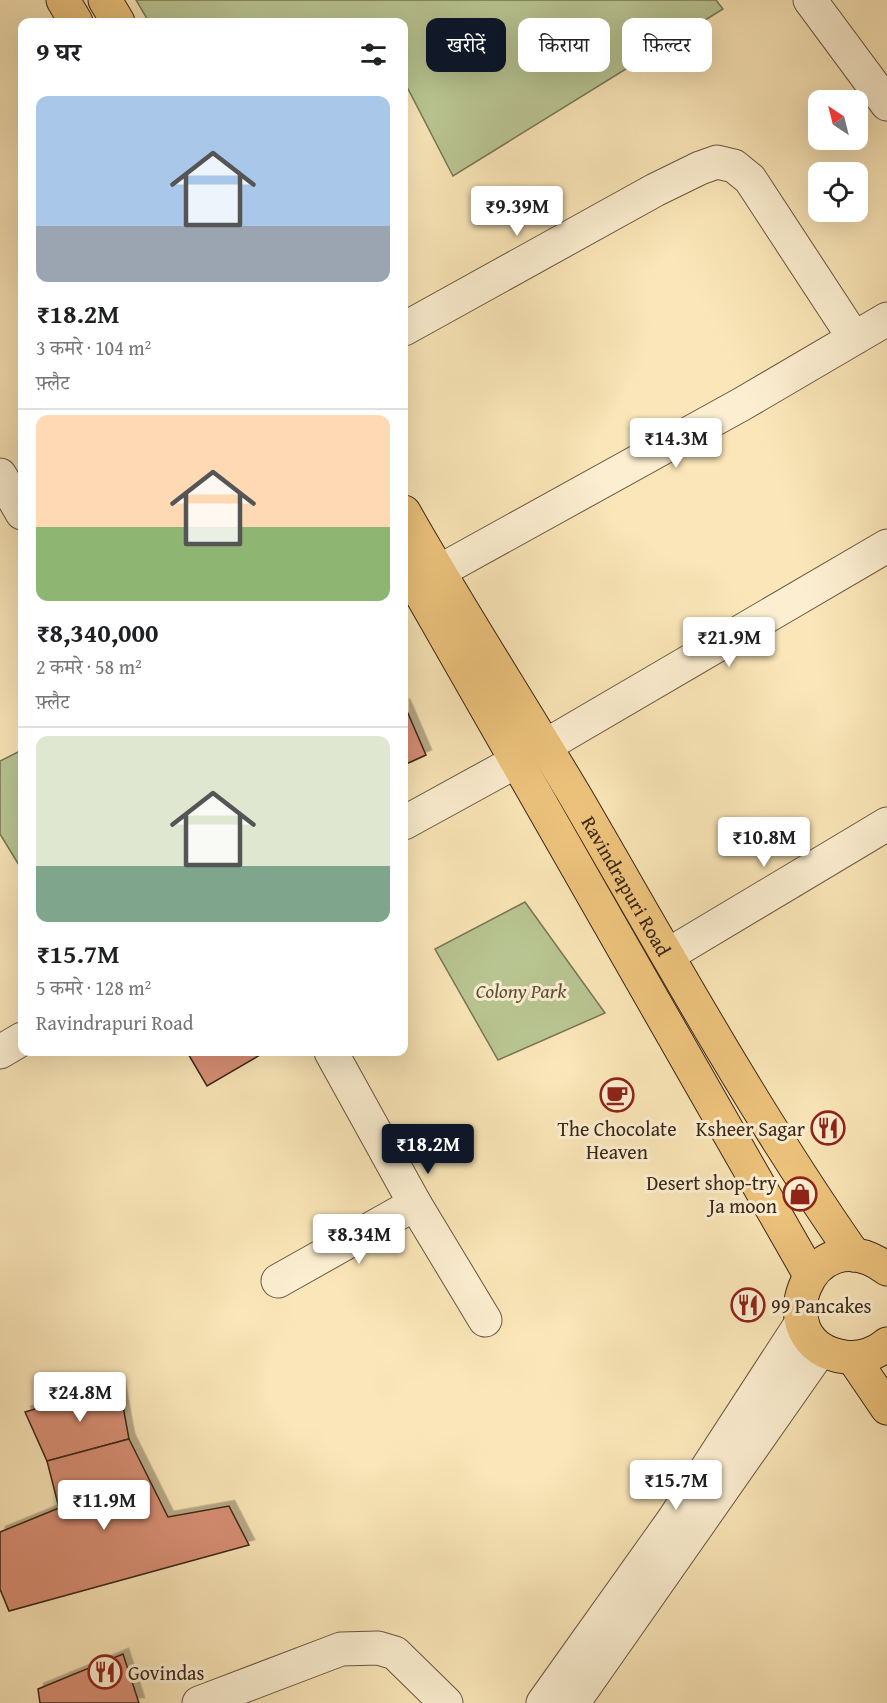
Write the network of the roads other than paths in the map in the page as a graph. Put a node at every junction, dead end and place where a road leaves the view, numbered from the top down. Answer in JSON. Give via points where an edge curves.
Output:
{"nodes":[{"id":1,"x":63,"y":0,"type":"edge"},
{"id":2,"x":105,"y":0,"type":"edge"},
{"id":3,"x":810,"y":0,"type":"edge"},
{"id":4,"x":74,"y":18,"type":"edge"},
{"id":5,"x":116,"y":18,"type":"edge"},
{"id":6,"x":887,"y":105,"type":"edge"},
{"id":7,"x":887,"y":319,"type":"edge"},
{"id":8,"x":408,"y":327,"type":"edge"},
{"id":9,"x":854,"y":338,"type":"junction"},
{"id":10,"x":18,"y":466,"type":"edge"},
{"id":11,"x":0,"y":472,"type":"edge"},
{"id":12,"x":18,"y":506,"type":"edge"},
{"id":13,"x":408,"y":519,"type":"edge"},
{"id":14,"x":887,"y":546,"type":"edge"},
{"id":15,"x":408,"y":571,"type":"edge"},
{"id":16,"x":438,"y":572,"type":"junction"},
{"id":17,"x":545,"y":746,"type":"junction"},
{"id":18,"x":517,"y":760,"type":"junction"},
{"id":19,"x":408,"y":821,"type":"edge"},
{"id":20,"x":887,"y":824,"type":"edge"},
{"id":21,"x":668,"y":956,"type":"junction"},
{"id":22,"x":18,"y":1041,"type":"edge"},
{"id":23,"x":0,"y":1052,"type":"edge"},
{"id":24,"x":333,"y":1056,"type":"edge"},
{"id":25,"x":415,"y":1204,"type":"junction"},
{"id":26,"x":854,"y":1255,"type":"junction"},
{"id":27,"x":887,"y":1268,"type":"edge"},
{"id":28,"x":810,"y":1275,"type":"junction"},
{"id":29,"x":278,"y":1281,"type":"dead end"},
{"id":30,"x":485,"y":1320,"type":"dead end"},
{"id":31,"x":802,"y":1322,"type":"junction"},
{"id":32,"x":887,"y":1344,"type":"edge"},
{"id":33,"x":821,"y":1349,"type":"junction"},
{"id":34,"x":853,"y":1358,"type":"junction"},
{"id":35,"x":887,"y":1408,"type":"edge"},
{"id":36,"x":199,"y":1703,"type":"edge"},
{"id":37,"x":446,"y":1703,"type":"edge"},
{"id":38,"x":543,"y":1703,"type":"edge"},
{"id":39,"x":573,"y":1703,"type":"edge"}],
"edges":[{"from":1,"to":4,"type":"main road"},
{"from":2,"to":5,"type":"main road"},
{"from":3,"to":6,"type":"street"},
{"from":7,"to":9,"type":"street"},
{"from":8,"to":9,"type":"street","via":[[655,190],[717,162],[734,166],[750,179]]},
{"from":9,"to":16,"type":"street"},
{"from":10,"to":11,"type":"street"},
{"from":11,"to":12,"type":"street"},
{"from":13,"to":16,"type":"main road","name":"Ravindrapuri Road"},
{"from":14,"to":17,"type":"street"},
{"from":15,"to":18,"type":"main road","name":"Ravindrapuri Road"},
{"from":16,"to":17,"type":"main road","name":"Ravindrapuri Road"},
{"from":17,"to":21,"type":"main road","name":"Ravindrapuri Road"},
{"from":18,"to":19,"type":"street"},
{"from":18,"to":28,"type":"main road","name":"Ravindrapuri Road"},
{"from":20,"to":21,"type":"street"},
{"from":21,"to":26,"type":"main road","name":"Ravindrapuri Road","via":[[806,1185]]},
{"from":22,"to":23,"type":"street"},
{"from":24,"to":25,"type":"street"},
{"from":25,"to":29,"type":"street"},
{"from":25,"to":30,"type":"street"},
{"from":26,"to":27,"type":"main road","via":[[871,1258]]},
{"from":26,"to":28,"type":"main road","via":[[838,1256]]},
{"from":28,"to":31,"type":"main road","via":[[799,1306]]},
{"from":31,"to":33,"type":"main road"},
{"from":31,"to":38,"type":"street","via":[[674,1519]]},
{"from":32,"to":34,"type":"main road","via":[[870,1355]]},
{"from":33,"to":34,"type":"main road"},
{"from":33,"to":39,"type":"street"},
{"from":34,"to":35,"type":"main road"},
{"from":36,"to":37,"type":"street","via":[[341,1649],[361,1648],[395,1653]]}]}
